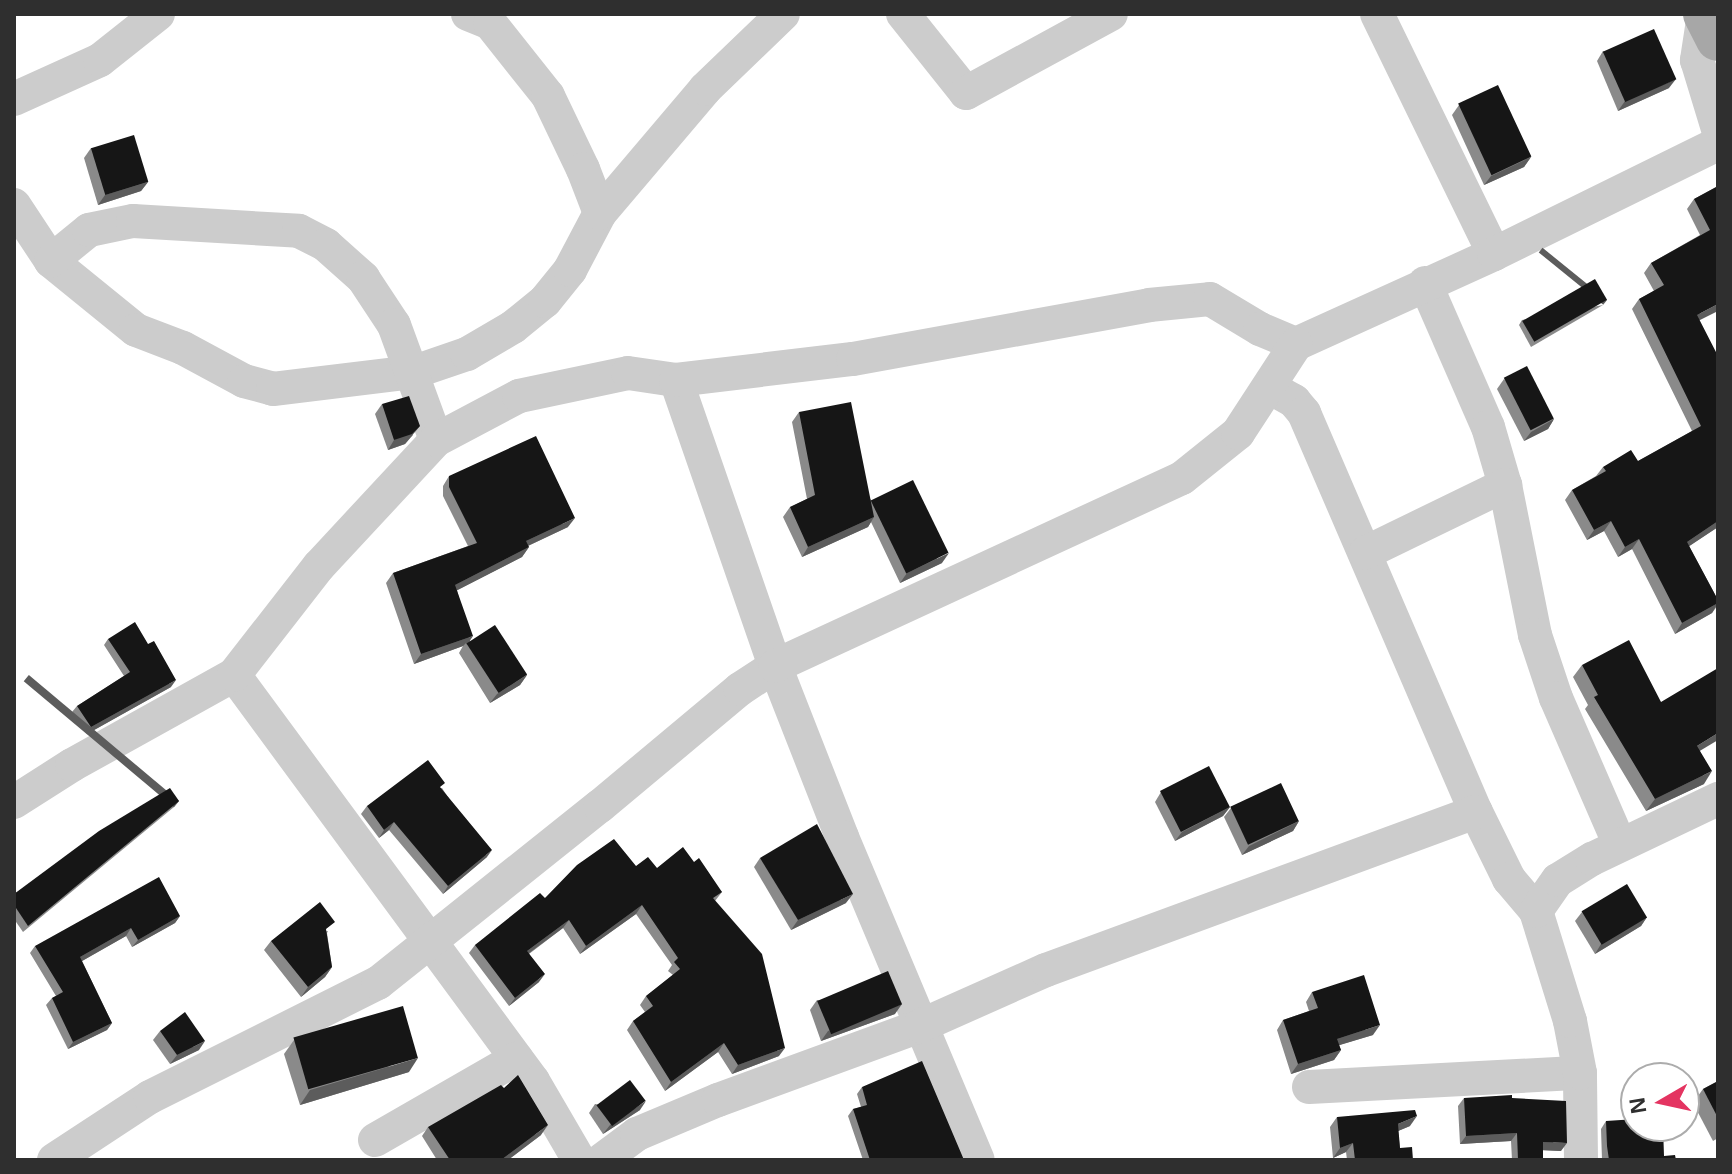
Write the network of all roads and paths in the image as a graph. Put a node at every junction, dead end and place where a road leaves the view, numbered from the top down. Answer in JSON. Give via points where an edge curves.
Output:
{"nodes":[{"id":1,"x":158,"y":14,"type":"edge"},
{"id":2,"x":468,"y":14,"type":"edge"},
{"id":3,"x":783,"y":14,"type":"edge"},
{"id":4,"x":903,"y":14,"type":"edge"},
{"id":5,"x":1111,"y":14,"type":"edge"},
{"id":6,"x":1377,"y":14,"type":"edge"},
{"id":7,"x":1704,"y":14,"type":"edge"},
{"id":8,"x":1718,"y":39,"type":"edge"},
{"id":9,"x":15,"y":96,"type":"edge"},
{"id":10,"x":1718,"y":129,"type":"edge"},
{"id":11,"x":1718,"y":144,"type":"edge"},
{"id":12,"x":14,"y":205,"type":"edge"},
{"id":13,"x":600,"y":213,"type":"junction"},
{"id":14,"x":1494,"y":254,"type":"junction"},
{"id":15,"x":51,"y":261,"type":"junction"},
{"id":16,"x":1425,"y":283,"type":"junction"},
{"id":17,"x":1296,"y":344,"type":"junction"},
{"id":18,"x":414,"y":372,"type":"junction"},
{"id":19,"x":676,"y":380,"type":"junction"},
{"id":20,"x":1269,"y":387,"type":"junction"},
{"id":21,"x":436,"y":440,"type":"junction"},
{"id":22,"x":1505,"y":485,"type":"junction"},
{"id":23,"x":1365,"y":553,"type":"junction"},
{"id":24,"x":775,"y":666,"type":"junction"},
{"id":25,"x":234,"y":675,"type":"junction"},
{"id":26,"x":16,"y":795,"type":"edge"},
{"id":27,"x":1718,"y":799,"type":"edge"},
{"id":28,"x":1476,"y":812,"type":"junction"},
{"id":29,"x":1620,"y":845,"type":"junction"},
{"id":30,"x":1536,"y":911,"type":"junction"},
{"id":31,"x":428,"y":940,"type":"junction"},
{"id":32,"x":920,"y":1026,"type":"junction"},
{"id":33,"x":516,"y":1059,"type":"junction"},
{"id":34,"x":1580,"y":1073,"type":"junction"},
{"id":35,"x":1309,"y":1087,"type":"dead end"},
{"id":36,"x":375,"y":1140,"type":"dead end"},
{"id":37,"x":54,"y":1160,"type":"edge"},
{"id":38,"x":579,"y":1160,"type":"edge"},
{"id":39,"x":602,"y":1160,"type":"edge"},
{"id":40,"x":978,"y":1160,"type":"edge"},
{"id":41,"x":1581,"y":1160,"type":"edge"}],
"edges":[{"from":1,"to":9,"type":"street","via":[[100,60]]},
{"from":2,"to":13,"type":"street","via":[[490,23],[548,96]]},
{"from":3,"to":13,"type":"street","via":[[705,89]]},
{"from":4,"to":5,"type":"street","via":[[966,93]]},
{"from":6,"to":14,"type":"street"},
{"from":7,"to":8,"type":"main road"},
{"from":7,"to":10,"type":"street","via":[[1697,60]]},
{"from":11,"to":14,"type":"street"},
{"from":12,"to":15,"type":"street"},
{"from":13,"to":18,"type":"street","via":[[570,270],[545,301],[467,354]]},
{"from":14,"to":16,"type":"street"},
{"from":15,"to":18,"type":"street","via":[[136,330],[244,381],[273,389]]},
{"from":15,"to":18,"type":"street","via":[[89,230],[133,221],[299,231],[326,245],[363,278],[394,325]]},
{"from":16,"to":17,"type":"street"},
{"from":16,"to":22,"type":"street","via":[[1468,375]]},
{"from":17,"to":19,"type":"street","via":[[1210,299],[1149,305],[853,359]]},
{"from":17,"to":20,"type":"street"},
{"from":18,"to":21,"type":"street"},
{"from":19,"to":21,"type":"street","via":[[628,373],[519,396]]},
{"from":19,"to":24,"type":"street"},
{"from":20,"to":23,"type":"street","via":[[1304,413]]},
{"from":20,"to":24,"type":"street","via":[[1238,433],[1182,478]]},
{"from":21,"to":25,"type":"street","via":[[319,566]]},
{"from":22,"to":23,"type":"street"},
{"from":22,"to":29,"type":"street","via":[[1535,635],[1556,698]]},
{"from":23,"to":28,"type":"street"},
{"from":24,"to":31,"type":"street"},
{"from":24,"to":32,"type":"street"},
{"from":25,"to":26,"type":"street"},
{"from":25,"to":31,"type":"street"},
{"from":27,"to":29,"type":"street"},
{"from":28,"to":30,"type":"street","via":[[1509,879]]},
{"from":28,"to":32,"type":"street","via":[[1046,970]]},
{"from":29,"to":30,"type":"street","via":[[1558,880]]},
{"from":30,"to":34,"type":"street"},
{"from":31,"to":33,"type":"street"},
{"from":31,"to":37,"type":"street","via":[[378,983],[150,1097]]},
{"from":32,"to":39,"type":"street","via":[[637,1134]]},
{"from":32,"to":40,"type":"street"},
{"from":33,"to":36,"type":"street"},
{"from":33,"to":38,"type":"street"},
{"from":34,"to":35,"type":"street"},
{"from":34,"to":41,"type":"street"}]}
